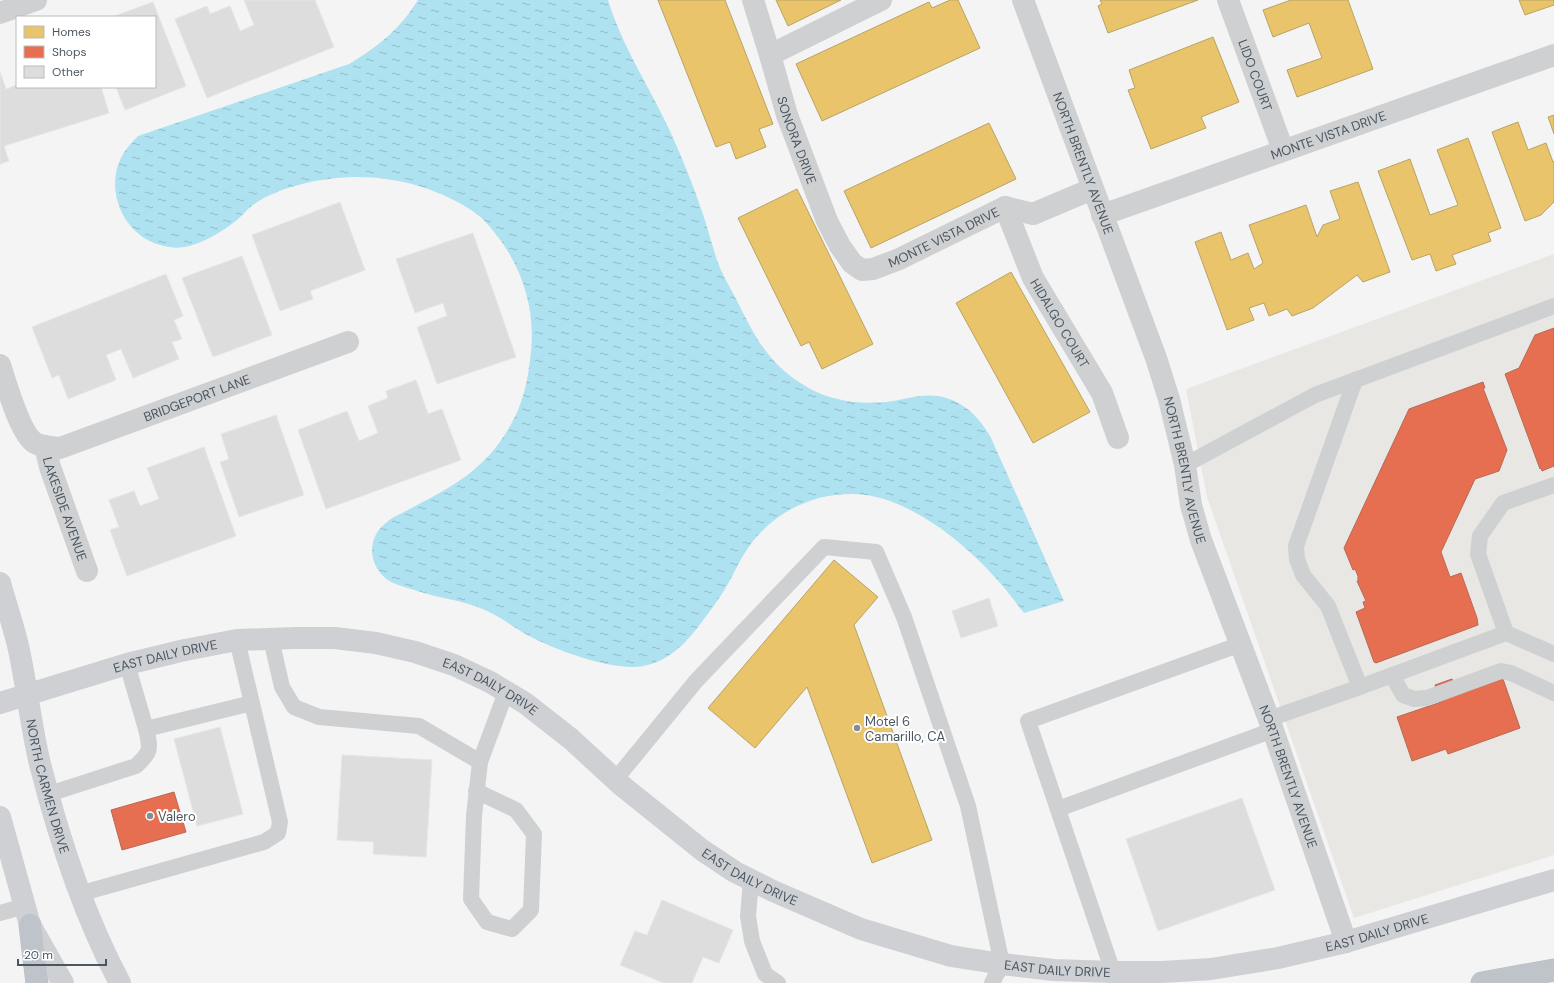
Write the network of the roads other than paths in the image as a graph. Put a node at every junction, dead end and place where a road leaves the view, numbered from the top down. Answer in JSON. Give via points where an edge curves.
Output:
{"nodes":[{"id":1,"x":36,"y":0,"type":"edge"},
{"id":2,"x":753,"y":0,"type":"edge"},
{"id":3,"x":881,"y":0,"type":"edge"},
{"id":4,"x":1023,"y":0,"type":"edge"},
{"id":5,"x":1228,"y":0,"type":"edge"},
{"id":6,"x":0,"y":13,"type":"edge"},
{"id":7,"x":770,"y":55,"type":"junction"},
{"id":8,"x":1554,"y":55,"type":"edge"},
{"id":9,"x":1283,"y":150,"type":"junction"},
{"id":10,"x":1092,"y":189,"type":"junction"},
{"id":11,"x":1005,"y":207,"type":"junction"},
{"id":12,"x":1102,"y":215,"type":"junction"},
{"id":13,"x":862,"y":270,"type":"joint"},
{"id":14,"x":1554,"y":306,"type":"edge"},
{"id":15,"x":348,"y":342,"type":"dead end"},
{"id":16,"x":0,"y":365,"type":"edge"},
{"id":17,"x":1355,"y":380,"type":"junction"},
{"id":18,"x":1118,"y":438,"type":"dead end"},
{"id":19,"x":45,"y":446,"type":"junction"},
{"id":20,"x":1185,"y":465,"type":"junction"},
{"id":21,"x":1554,"y":484,"type":"edge"},
{"id":22,"x":87,"y":571,"type":"dead end"},
{"id":23,"x":0,"y":583,"type":"edge"},
{"id":24,"x":1506,"y":633,"type":"junction"},
{"id":25,"x":271,"y":639,"type":"junction"},
{"id":26,"x":237,"y":640,"type":"junction"},
{"id":27,"x":1241,"y":644,"type":"junction"},
{"id":28,"x":1554,"y":654,"type":"edge"},
{"id":29,"x":127,"y":664,"type":"junction"},
{"id":30,"x":1392,"y":675,"type":"junction"},
{"id":31,"x":1360,"y":687,"type":"junction"},
{"id":32,"x":506,"y":692,"type":"junction"},
{"id":33,"x":1554,"y":693,"type":"edge"},
{"id":34,"x":27,"y":694,"type":"junction"},
{"id":35,"x":0,"y":703,"type":"edge"},
{"id":36,"x":252,"y":703,"type":"junction"},
{"id":37,"x":1271,"y":724,"type":"junction"},
{"id":38,"x":146,"y":729,"type":"junction"},
{"id":39,"x":480,"y":762,"type":"junction"},
{"id":40,"x":615,"y":780,"type":"junction"},
{"id":41,"x":476,"y":792,"type":"junction"},
{"id":42,"x":49,"y":794,"type":"junction"},
{"id":43,"x":1058,"y":809,"type":"junction"},
{"id":44,"x":0,"y":817,"type":"edge"},
{"id":45,"x":751,"y":880,"type":"junction"},
{"id":46,"x":1554,"y":880,"type":"edge"},
{"id":47,"x":79,"y":894,"type":"junction"},
{"id":48,"x":0,"y":913,"type":"edge"},
{"id":49,"x":27,"y":916,"type":"junction"},
{"id":50,"x":1346,"y":942,"type":"junction"},
{"id":51,"x":1002,"y":964,"type":"junction"},
{"id":52,"x":1554,"y":970,"type":"edge"},
{"id":53,"x":1112,"y":972,"type":"junction"},
{"id":54,"x":37,"y":983,"type":"edge"},
{"id":55,"x":63,"y":983,"type":"edge"},
{"id":56,"x":120,"y":983,"type":"edge"},
{"id":57,"x":778,"y":983,"type":"edge"},
{"id":58,"x":992,"y":983,"type":"edge"},
{"id":59,"x":1482,"y":983,"type":"edge"}],
"edges":[{"from":1,"to":6,"type":"street"},
{"from":2,"to":7,"type":"street","name":"SONORA DRIVE"},
{"from":3,"to":7,"type":"street"},
{"from":4,"to":10,"type":"street","name":"NORTH BRENTLY AVENUE"},
{"from":5,"to":9,"type":"street","name":"LIDO COURT"},
{"from":7,"to":13,"type":"street","name":"SONORA DRIVE","via":[[786,115],[827,221],[852,263]]},
{"from":8,"to":9,"type":"street","name":"MONTE VISTA DRIVE"},
{"from":9,"to":12,"type":"street","name":"MONTE VISTA DRIVE"},
{"from":10,"to":11,"type":"street","name":"MONTE VISTA DRIVE","via":[[1033,214]]},
{"from":10,"to":12,"type":"street","name":"NORTH BRENTLY AVENUE"},
{"from":11,"to":13,"type":"street","name":"MONTE VISTA DRIVE","via":[[897,260],[873,270]]},
{"from":11,"to":18,"type":"street","name":"HIDALGO COURT","via":[[1033,278],[1102,393]]},
{"from":12,"to":20,"type":"street","name":"NORTH BRENTLY AVENUE","via":[[1156,358]]},
{"from":14,"to":17,"type":"lane"},
{"from":15,"to":19,"type":"street","name":"BRIDGEPORT LANE","via":[[80,442],[60,448]]},
{"from":16,"to":19,"type":"street","via":[[26,434],[35,443]]},
{"from":17,"to":20,"type":"lane","via":[[1315,395]]},
{"from":17,"to":31,"type":"lane","via":[[1296,546],[1297,559],[1303,575],[1328,606]]},
{"from":19,"to":22,"type":"street","name":"LAKESIDE AVENUE"},
{"from":20,"to":27,"type":"street","name":"NORTH BRENTLY AVENUE","via":[[1201,540]]},
{"from":21,"to":24,"type":"lane","via":[[1502,503],[1480,536],[1478,554]]},
{"from":23,"to":34,"type":"main road","name":"NORTH CARMEN DRIVE","via":[[19,649]]},
{"from":24,"to":28,"type":"lane"},
{"from":24,"to":30,"type":"lane"},
{"from":25,"to":26,"type":"main road","name":"EAST DAILY DRIVE"},
{"from":25,"to":32,"type":"main road","name":"EAST DAILY DRIVE","via":[[336,638],[376,643],[454,665]]},
{"from":25,"to":39,"type":"lane","via":[[282,687],[294,707],[319,717],[419,726]]},
{"from":26,"to":29,"type":"main road","name":"EAST DAILY DRIVE"},
{"from":26,"to":36,"type":"lane"},
{"from":27,"to":37,"type":"street","name":"NORTH BRENTLY AVENUE"},
{"from":27,"to":43,"type":"lane","via":[[1028,721]]},
{"from":29,"to":34,"type":"main road","name":"EAST DAILY DRIVE"},
{"from":29,"to":38,"type":"lane"},
{"from":30,"to":31,"type":"lane"},
{"from":30,"to":33,"type":"lane","via":[[1403,695],[1414,699],[1427,698],[1501,671]]},
{"from":31,"to":37,"type":"lane"},
{"from":32,"to":39,"type":"lane"},
{"from":32,"to":40,"type":"main road","name":"EAST DAILY DRIVE","via":[[525,703],[571,739]]},
{"from":34,"to":35,"type":"main road","name":"EAST DAILY DRIVE"},
{"from":34,"to":42,"type":"main road","name":"NORTH CARMEN DRIVE"},
{"from":36,"to":38,"type":"lane"},
{"from":36,"to":47,"type":"lane","via":[[280,822],[278,833],[264,842]]},
{"from":37,"to":43,"type":"lane"},
{"from":37,"to":50,"type":"street","name":"NORTH BRENTLY AVENUE"},
{"from":38,"to":42,"type":"lane","via":[[150,743],[147,756],[136,766]]},
{"from":39,"to":41,"type":"lane"},
{"from":40,"to":45,"type":"main road","name":"EAST DAILY DRIVE","via":[[702,850]]},
{"from":40,"to":51,"type":"lane","via":[[696,681],[824,547],[876,552],[904,617],[968,806]]},
{"from":41,"to":41,"type":"lane","via":[[471,899],[487,922],[512,929],[531,910],[534,834],[516,810]]},
{"from":42,"to":47,"type":"main road","name":"NORTH CARMEN DRIVE"},
{"from":43,"to":53,"type":"lane"},
{"from":44,"to":49,"type":"main road"},
{"from":45,"to":51,"type":"main road","name":"EAST DAILY DRIVE","via":[[861,929],[951,956]]},
{"from":45,"to":57,"type":"lane","via":[[748,916],[752,941],[765,974]]},
{"from":46,"to":50,"type":"main road","name":"EAST DAILY DRIVE"},
{"from":47,"to":56,"type":"main road","name":"NORTH CARMEN DRIVE","via":[[103,952]]},
{"from":48,"to":49,"type":"lane"},
{"from":49,"to":54,"type":"highway"},
{"from":49,"to":55,"type":"main road"},
{"from":50,"to":53,"type":"main road","name":"EAST DAILY DRIVE","via":[[1278,958],[1211,969]]},
{"from":51,"to":53,"type":"main road","name":"EAST DAILY DRIVE","via":[[1054,970]]},
{"from":51,"to":58,"type":"lane"},
{"from":52,"to":59,"type":"highway"}]}
